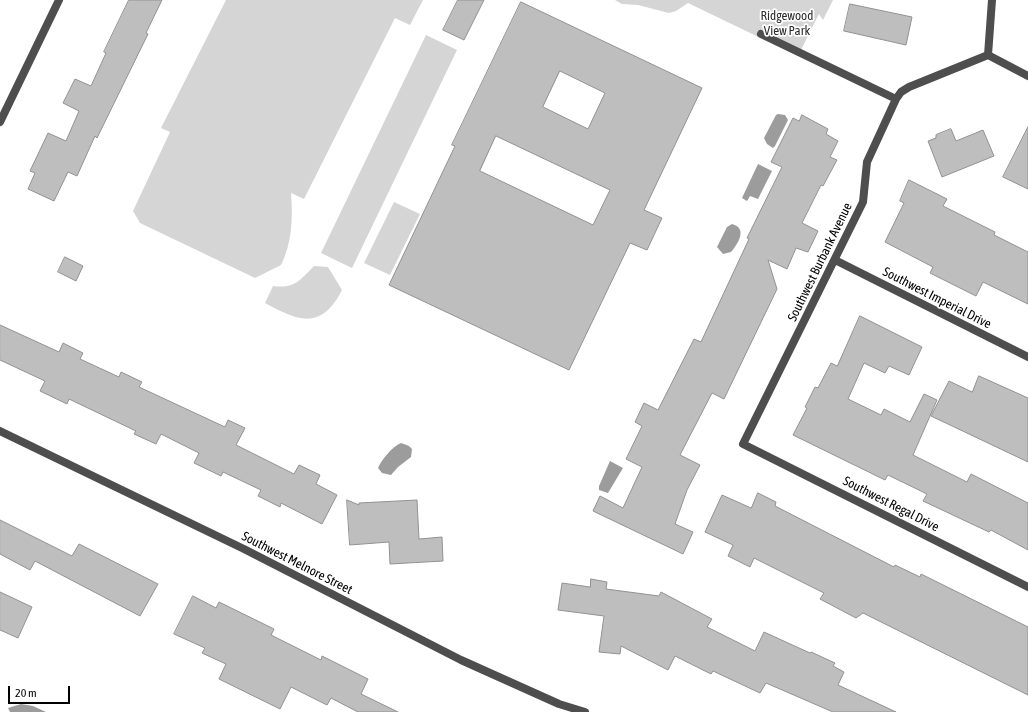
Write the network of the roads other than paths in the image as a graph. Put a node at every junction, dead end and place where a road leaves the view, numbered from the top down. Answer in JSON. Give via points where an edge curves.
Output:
{"nodes":[{"id":1,"x":59,"y":0,"type":"edge"},
{"id":2,"x":992,"y":0,"type":"edge"},
{"id":3,"x":761,"y":34,"type":"dead end"},
{"id":4,"x":988,"y":55,"type":"junction"},
{"id":5,"x":1028,"y":76,"type":"edge"},
{"id":6,"x":896,"y":98,"type":"junction"},
{"id":7,"x":0,"y":122,"type":"edge"},
{"id":8,"x":835,"y":260,"type":"junction"},
{"id":9,"x":1028,"y":357,"type":"edge"},
{"id":10,"x":0,"y":431,"type":"edge"},
{"id":11,"x":743,"y":444,"type":"joint"},
{"id":12,"x":1028,"y":587,"type":"edge"},
{"id":13,"x":585,"y":712,"type":"edge"}],
"edges":[{"from":1,"to":7,"type":"street"},
{"from":2,"to":4,"type":"street"},
{"from":3,"to":6,"type":"street"},
{"from":4,"to":5,"type":"street"},
{"from":4,"to":6,"type":"street","name":"Southwest Burbank Avenue","via":[[909,87]]},
{"from":6,"to":8,"type":"street","name":"Southwest Burbank Avenue","via":[[867,162],[863,202]]},
{"from":8,"to":9,"type":"street","name":"Southwest Imperial Drive"},
{"from":8,"to":11,"type":"street","name":"Southwest Burbank Avenue"},
{"from":10,"to":13,"type":"street","name":"Southwest Melnore Street","via":[[244,549],[461,660],[559,704]]},
{"from":11,"to":12,"type":"street","name":"Southwest Regal Drive"}]}
